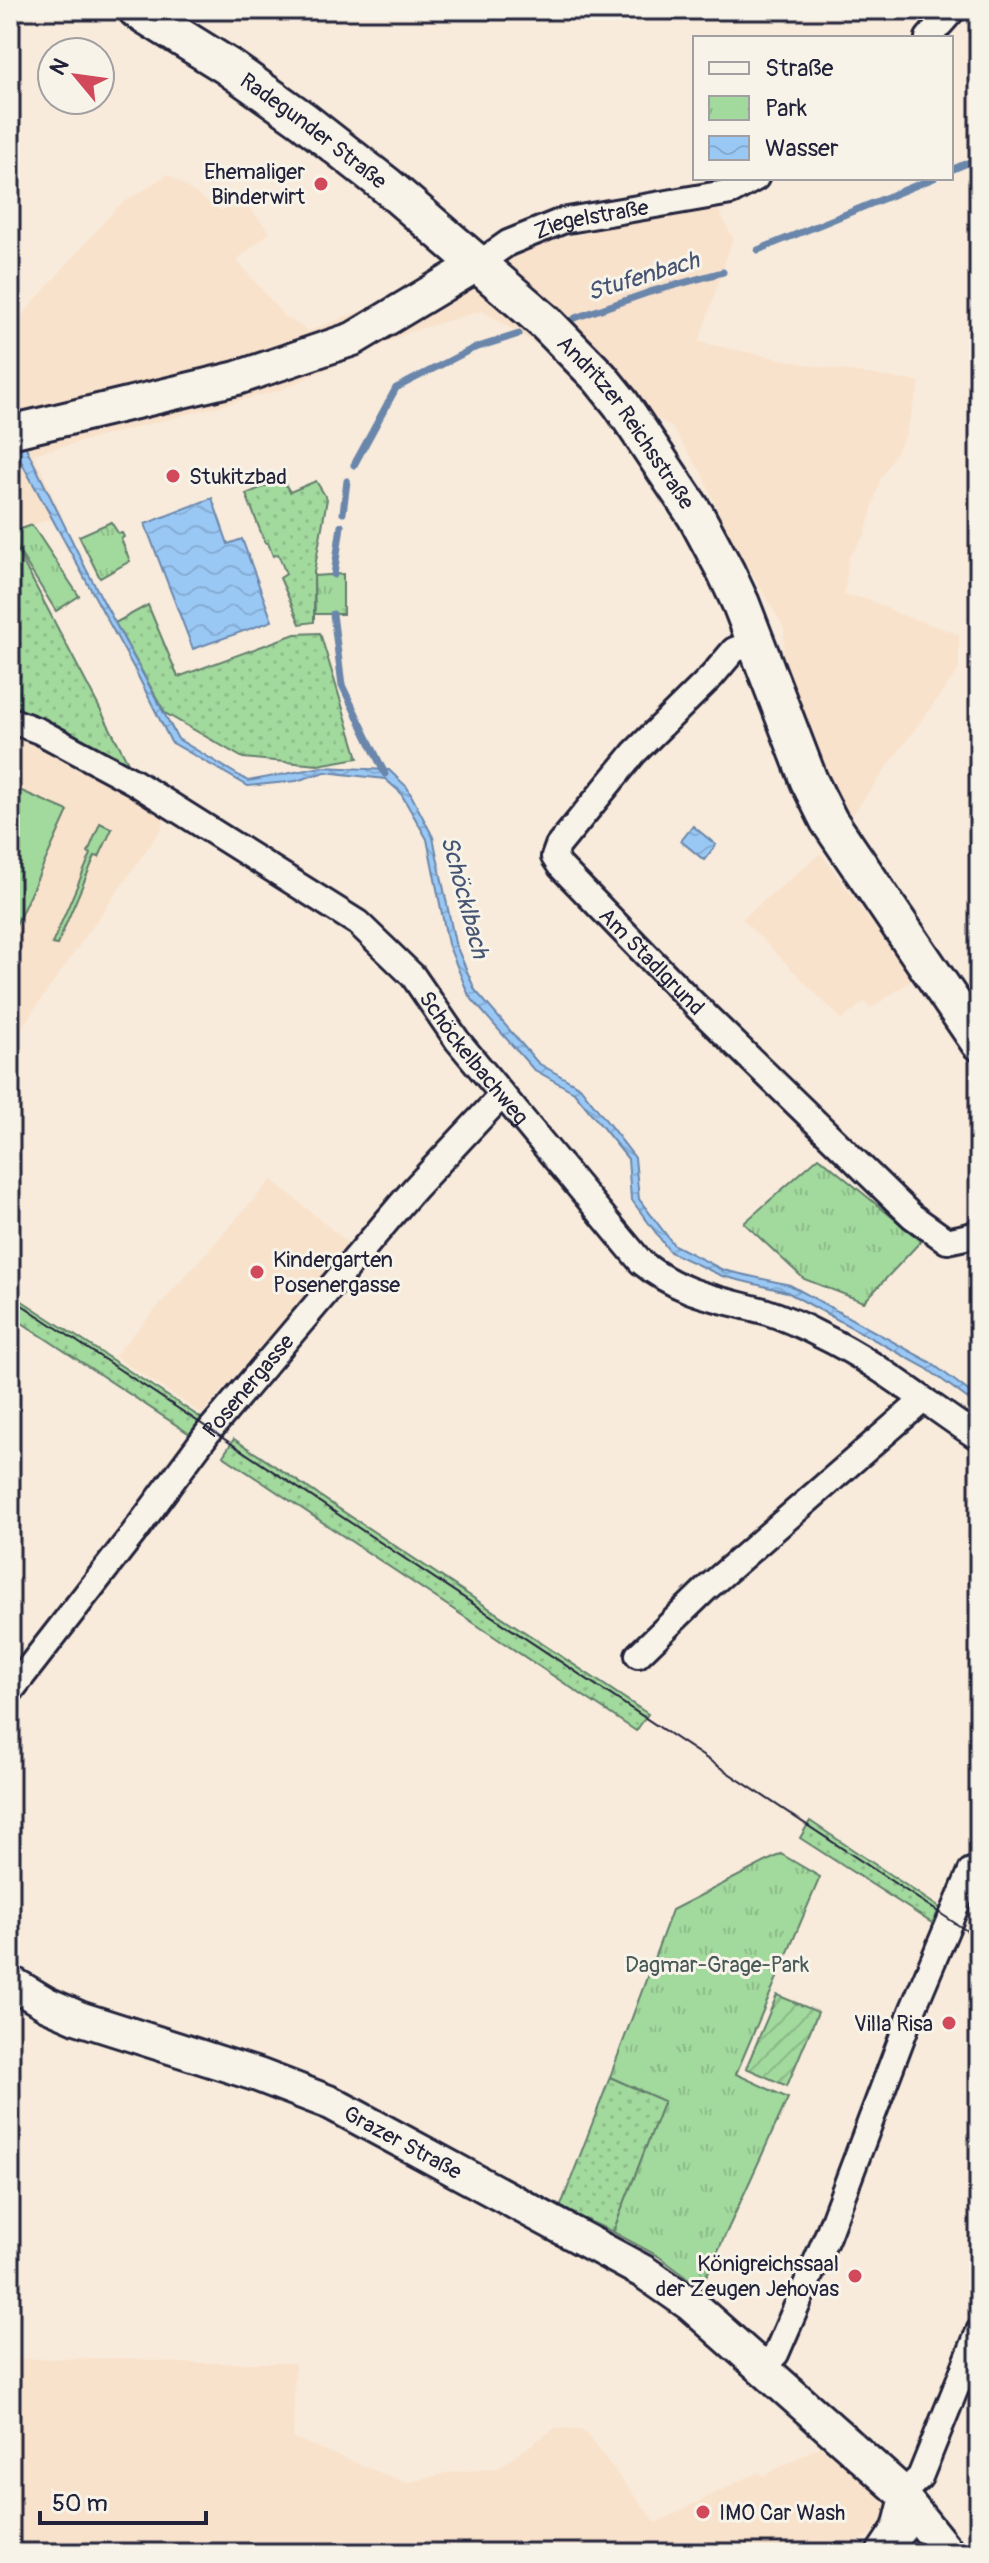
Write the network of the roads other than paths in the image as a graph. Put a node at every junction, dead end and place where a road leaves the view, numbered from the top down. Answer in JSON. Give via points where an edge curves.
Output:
{"nodes":[{"id":1,"x":137,"y":10,"type":"edge"},
{"id":2,"x":953,"y":10,"type":"edge"},
{"id":3,"x":930,"y":36,"type":"edge"},
{"id":4,"x":752,"y":180,"type":"edge"},
{"id":5,"x":478,"y":264,"type":"junction"},
{"id":6,"x":20,"y":429,"type":"edge"},
{"id":7,"x":756,"y":642,"type":"junction"},
{"id":8,"x":10,"y":720,"type":"edge"},
{"id":9,"x":979,"y":1042,"type":"edge"},
{"id":10,"x":502,"y":1095,"type":"junction"},
{"id":11,"x":979,"y":1230,"type":"edge"},
{"id":12,"x":922,"y":1401,"type":"junction"},
{"id":13,"x":979,"y":1438,"type":"edge"},
{"id":14,"x":638,"y":1655,"type":"dead end"},
{"id":15,"x":10,"y":1692,"type":"edge"},
{"id":16,"x":971,"y":1871,"type":"dead end"},
{"id":17,"x":10,"y":1982,"type":"edge"},
{"id":18,"x":979,"y":2331,"type":"edge"},
{"id":19,"x":761,"y":2367,"type":"junction"},
{"id":20,"x":905,"y":2497,"type":"junction"},
{"id":21,"x":883,"y":2553,"type":"edge"},
{"id":22,"x":948,"y":2553,"type":"edge"}],
"edges":[{"from":1,"to":5,"type":"main road","name":"Radegunder Straße","via":[[303,120]]},
{"from":2,"to":3,"type":"street"},
{"from":4,"to":5,"type":"street","name":"Ziegelstraße","via":[[731,192],[562,221],[508,243]]},
{"from":5,"to":6,"type":"street","via":[[353,339],[237,378]]},
{"from":5,"to":7,"type":"main road","name":"Andritzer Reichsstraße","via":[[545,322],[621,404],[696,516]]},
{"from":7,"to":9,"type":"main road","name":"Andritzer Reichsstraße","via":[[829,821]]},
{"from":7,"to":11,"type":"street","name":"Am Stadlgrund","via":[[734,650],[634,753],[554,857],[623,933],[912,1216],[947,1241]]},
{"from":8,"to":10,"type":"street","name":"Schöckelbachweg","via":[[134,782],[358,923],[413,976]]},
{"from":10,"to":12,"type":"street","name":"Schöckelbachweg","via":[[641,1262],[662,1279],[822,1335]]},
{"from":10,"to":15,"type":"street","name":"Posenergasse","via":[[451,1146],[210,1430]]},
{"from":12,"to":13,"type":"street","name":"Schöckelbachweg"},
{"from":12,"to":14,"type":"street"},
{"from":16,"to":19,"type":"street","via":[[828,2234],[776,2354]]},
{"from":17,"to":19,"type":"street","name":"Grazer Straße","via":[[79,2018],[298,2089],[412,2145],[644,2272],[690,2304]]},
{"from":18,"to":20,"type":"street","via":[[920,2477]]},
{"from":19,"to":20,"type":"street","name":"Grazer Straße"},
{"from":20,"to":21,"type":"street","via":[[898,2533]]},
{"from":20,"to":22,"type":"street","name":"Grazer Straße"}]}
